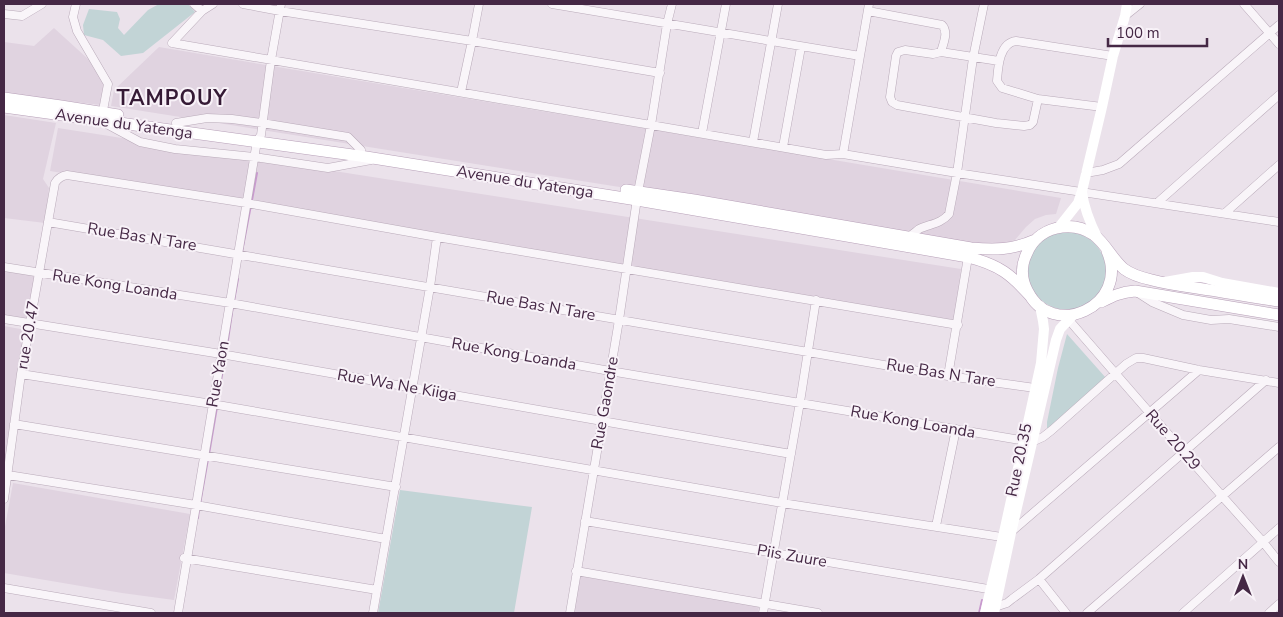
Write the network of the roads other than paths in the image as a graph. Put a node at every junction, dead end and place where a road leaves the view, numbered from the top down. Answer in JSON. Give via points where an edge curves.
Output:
{"nodes":[{"id":1,"x":42,"y":4,"type":"edge"},
{"id":2,"x":76,"y":4,"type":"edge"},
{"id":3,"x":194,"y":4,"type":"edge"},
{"id":4,"x":213,"y":4,"type":"edge"},
{"id":5,"x":243,"y":4,"type":"edge"},
{"id":6,"x":479,"y":4,"type":"edge"},
{"id":7,"x":552,"y":4,"type":"edge"},
{"id":8,"x":609,"y":4,"type":"edge"},
{"id":9,"x":672,"y":4,"type":"edge"},
{"id":10,"x":726,"y":4,"type":"edge"},
{"id":11,"x":778,"y":4,"type":"edge"},
{"id":12,"x":984,"y":4,"type":"edge"},
{"id":13,"x":1126,"y":4,"type":"edge"},
{"id":14,"x":1140,"y":4,"type":"edge"},
{"id":15,"x":1244,"y":4,"type":"edge"},
{"id":16,"x":281,"y":7,"type":"edge"},
{"id":17,"x":868,"y":7,"type":"edge"},
{"id":18,"x":202,"y":11,"type":"junction"},
{"id":19,"x":608,"y":13,"type":"junction"},
{"id":20,"x":4,"y":14,"type":"edge"},
{"id":21,"x":1125,"y":16,"type":"junction"},
{"id":22,"x":667,"y":24,"type":"junction"},
{"id":23,"x":1279,"y":25,"type":"edge"},
{"id":24,"x":720,"y":32,"type":"junction"},
{"id":25,"x":1270,"y":34,"type":"junction"},
{"id":26,"x":771,"y":41,"type":"junction"},
{"id":27,"x":472,"y":42,"type":"junction"},
{"id":28,"x":1279,"y":44,"type":"edge"},
{"id":29,"x":801,"y":47,"type":"junction"},
{"id":30,"x":941,"y":52,"type":"junction"},
{"id":31,"x":860,"y":56,"type":"junction"},
{"id":32,"x":1113,"y":56,"type":"junction"},
{"id":33,"x":973,"y":58,"type":"junction"},
{"id":34,"x":271,"y":60,"type":"junction"},
{"id":35,"x":999,"y":61,"type":"junction"},
{"id":36,"x":660,"y":73,"type":"junction"},
{"id":37,"x":461,"y":92,"type":"junction"},
{"id":38,"x":1279,"y":96,"type":"edge"},
{"id":39,"x":4,"y":98,"type":"edge"},
{"id":40,"x":1038,"y":99,"type":"junction"},
{"id":41,"x":1102,"y":107,"type":"junction"},
{"id":42,"x":4,"y":108,"type":"edge"},
{"id":43,"x":964,"y":116,"type":"junction"},
{"id":44,"x":102,"y":117,"type":"junction"},
{"id":45,"x":262,"y":123,"type":"junction"},
{"id":46,"x":176,"y":124,"type":"junction"},
{"id":47,"x":651,"y":125,"type":"junction"},
{"id":48,"x":702,"y":134,"type":"junction"},
{"id":49,"x":258,"y":138,"type":"junction"},
{"id":50,"x":753,"y":142,"type":"junction"},
{"id":51,"x":783,"y":147,"type":"junction"},
{"id":52,"x":362,"y":150,"type":"junction"},
{"id":53,"x":843,"y":154,"type":"junction"},
{"id":54,"x":254,"y":157,"type":"junction"},
{"id":55,"x":378,"y":159,"type":"junction"},
{"id":56,"x":1279,"y":165,"type":"edge"},
{"id":57,"x":957,"y":173,"type":"junction"},
{"id":58,"x":1086,"y":173,"type":"junction"},
{"id":59,"x":1082,"y":191,"type":"junction"},
{"id":60,"x":638,"y":196,"type":"junction"},
{"id":61,"x":246,"y":202,"type":"junction"},
{"id":62,"x":1157,"y":203,"type":"junction"},
{"id":63,"x":1224,"y":213,"type":"junction"},
{"id":64,"x":48,"y":222,"type":"junction"},
{"id":65,"x":1279,"y":222,"type":"edge"},
{"id":66,"x":1059,"y":227,"type":"junction"},
{"id":67,"x":872,"y":236,"type":"junction"},
{"id":68,"x":437,"y":237,"type":"junction"},
{"id":69,"x":908,"y":237,"type":"junction"},
{"id":70,"x":1098,"y":239,"type":"junction"},
{"id":71,"x":1035,"y":240,"type":"junction"},
{"id":72,"x":1107,"y":251,"type":"junction"},
{"id":73,"x":238,"y":253,"type":"junction"},
{"id":74,"x":968,"y":257,"type":"junction"},
{"id":75,"x":4,"y":267,"type":"edge"},
{"id":76,"x":626,"y":268,"type":"junction"},
{"id":77,"x":39,"y":273,"type":"junction"},
{"id":78,"x":1162,"y":283,"type":"junction"},
{"id":79,"x":430,"y":287,"type":"junction"},
{"id":80,"x":1135,"y":291,"type":"junction"},
{"id":81,"x":1279,"y":292,"type":"edge"},
{"id":82,"x":816,"y":300,"type":"junction"},
{"id":83,"x":1279,"y":301,"type":"edge"},
{"id":84,"x":1036,"y":302,"type":"junction"},
{"id":85,"x":1198,"y":302,"type":"junction"},
{"id":86,"x":230,"y":303,"type":"junction"},
{"id":87,"x":1095,"y":305,"type":"junction"},
{"id":88,"x":1279,"y":315,"type":"edge"},
{"id":89,"x":1070,"y":317,"type":"junction"},
{"id":90,"x":1200,"y":318,"type":"junction"},
{"id":91,"x":4,"y":319,"type":"edge"},
{"id":92,"x":619,"y":320,"type":"junction"},
{"id":93,"x":30,"y":324,"type":"junction"},
{"id":94,"x":958,"y":324,"type":"junction"},
{"id":95,"x":1279,"y":327,"type":"edge"},
{"id":96,"x":422,"y":338,"type":"junction"},
{"id":97,"x":808,"y":351,"type":"junction"},
{"id":98,"x":222,"y":354,"type":"junction"},
{"id":99,"x":1199,"y":370,"type":"junction"},
{"id":100,"x":610,"y":371,"type":"junction"},
{"id":101,"x":1116,"y":373,"type":"junction"},
{"id":102,"x":22,"y":374,"type":"junction"},
{"id":103,"x":948,"y":376,"type":"junction"},
{"id":104,"x":1266,"y":380,"type":"junction"},
{"id":105,"x":1279,"y":383,"type":"edge"},
{"id":106,"x":413,"y":388,"type":"junction"},
{"id":107,"x":1035,"y":388,"type":"junction"},
{"id":108,"x":800,"y":402,"type":"junction"},
{"id":109,"x":212,"y":404,"type":"junction"},
{"id":110,"x":1149,"y":412,"type":"junction"},
{"id":111,"x":602,"y":422,"type":"junction"},
{"id":112,"x":14,"y":424,"type":"junction"},
{"id":113,"x":956,"y":429,"type":"junction"},
{"id":114,"x":404,"y":438,"type":"junction"},
{"id":115,"x":1028,"y":441,"type":"junction"},
{"id":116,"x":1279,"y":447,"type":"edge"},
{"id":117,"x":1184,"y":452,"type":"junction"},
{"id":118,"x":791,"y":454,"type":"junction"},
{"id":119,"x":204,"y":455,"type":"junction"},
{"id":120,"x":593,"y":470,"type":"junction"},
{"id":121,"x":8,"y":475,"type":"junction"},
{"id":122,"x":396,"y":487,"type":"junction"},
{"id":123,"x":1222,"y":496,"type":"junction"},
{"id":124,"x":4,"y":499,"type":"edge"},
{"id":125,"x":782,"y":503,"type":"junction"},
{"id":126,"x":196,"y":505,"type":"junction"},
{"id":127,"x":585,"y":521,"type":"junction"},
{"id":128,"x":936,"y":526,"type":"junction"},
{"id":129,"x":1279,"y":528,"type":"edge"},
{"id":130,"x":1007,"y":535,"type":"junction"},
{"id":131,"x":386,"y":539,"type":"junction"},
{"id":132,"x":1263,"y":542,"type":"junction"},
{"id":133,"x":773,"y":553,"type":"junction"},
{"id":134,"x":184,"y":558,"type":"junction"},
{"id":135,"x":1279,"y":562,"type":"edge"},
{"id":136,"x":576,"y":571,"type":"junction"},
{"id":137,"x":1039,"y":579,"type":"junction"},
{"id":138,"x":4,"y":588,"type":"edge"},
{"id":139,"x":377,"y":590,"type":"junction"},
{"id":140,"x":995,"y":590,"type":"junction"},
{"id":141,"x":765,"y":604,"type":"junction"},
{"id":142,"x":1279,"y":604,"type":"edge"},
{"id":143,"x":995,"y":610,"type":"edge"},
{"id":144,"x":151,"y":613,"type":"edge"},
{"id":145,"x":178,"y":613,"type":"edge"},
{"id":146,"x":373,"y":613,"type":"edge"},
{"id":147,"x":570,"y":613,"type":"edge"},
{"id":148,"x":763,"y":613,"type":"edge"},
{"id":149,"x":818,"y":613,"type":"edge"},
{"id":150,"x":984,"y":613,"type":"edge"},
{"id":151,"x":1066,"y":613,"type":"edge"},
{"id":152,"x":1087,"y":613,"type":"edge"},
{"id":153,"x":1183,"y":613,"type":"edge"},
{"id":154,"x":1268,"y":613,"type":"edge"}],
"edges":[{"from":1,"to":20,"type":"street","via":[[22,16]]},
{"from":2,"to":44,"type":"street","via":[[73,17],[78,32],[108,84]]},
{"from":3,"to":18,"type":"street"},
{"from":4,"to":18,"type":"street"},
{"from":5,"to":16,"type":"street"},
{"from":6,"to":27,"type":"street"},
{"from":7,"to":19,"type":"street"},
{"from":8,"to":19,"type":"street"},
{"from":9,"to":22,"type":"street","name":"Rue Gaondre"},
{"from":10,"to":24,"type":"street"},
{"from":11,"to":26,"type":"street"},
{"from":12,"to":33,"type":"street"},
{"from":13,"to":21,"type":"main road"},
{"from":14,"to":21,"type":"street"},
{"from":15,"to":25,"type":"street"},
{"from":16,"to":27,"type":"street"},
{"from":16,"to":34,"type":"street","name":"Rue Yaon"},
{"from":17,"to":30,"type":"street","via":[[942,25],[946,31]]},
{"from":17,"to":31,"type":"street"},
{"from":18,"to":34,"type":"street","via":[[172,43]]},
{"from":19,"to":22,"type":"street"},
{"from":21,"to":32,"type":"main road"},
{"from":22,"to":24,"type":"street"},
{"from":22,"to":36,"type":"street","name":"Rue Gaondre"},
{"from":23,"to":25,"type":"street"},
{"from":24,"to":26,"type":"street"},
{"from":24,"to":48,"type":"street"},
{"from":25,"to":28,"type":"street"},
{"from":25,"to":58,"type":"street","via":[[1119,164]]},
{"from":26,"to":29,"type":"street"},
{"from":26,"to":50,"type":"street"},
{"from":27,"to":36,"type":"street"},
{"from":27,"to":37,"type":"street"},
{"from":29,"to":31,"type":"street"},
{"from":29,"to":51,"type":"street"},
{"from":30,"to":33,"type":"street"},
{"from":30,"to":43,"type":"street","via":[[898,52],[890,97],[897,105]]},
{"from":31,"to":53,"type":"street"},
{"from":32,"to":35,"type":"street","via":[[1016,41],[1007,44]]},
{"from":32,"to":41,"type":"main road"},
{"from":33,"to":35,"type":"street"},
{"from":33,"to":43,"type":"street"},
{"from":34,"to":37,"type":"street"},
{"from":34,"to":45,"type":"street","name":"Rue Yaon"},
{"from":35,"to":40,"type":"street","via":[[997,82],[1002,88]]},
{"from":36,"to":47,"type":"street","name":"Rue Gaondre"},
{"from":37,"to":47,"type":"street"},
{"from":38,"to":62,"type":"street"},
{"from":39,"to":44,"type":"main road","name":"Avenue du Yatenga","via":[[61,106]]},
{"from":40,"to":41,"type":"street"},
{"from":40,"to":43,"type":"street","via":[[1030,125],[996,123]]},
{"from":41,"to":58,"type":"main road"},
{"from":42,"to":44,"type":"main road","name":"Avenue du Yatenga"},
{"from":43,"to":57,"type":"street"},
{"from":44,"to":46,"type":"main road","name":"Avenue du Yatenga"},
{"from":44,"to":49,"type":"main road","name":"Avenue du Yatenga"},
{"from":44,"to":54,"type":"street","via":[[140,142]]},
{"from":45,"to":46,"type":"street","via":[[207,118]]},
{"from":45,"to":49,"type":"street","name":"Rue Yaon"},
{"from":45,"to":52,"type":"street","via":[[348,137]]},
{"from":46,"to":49,"type":"main road","name":"Avenue du Yatenga"},
{"from":47,"to":48,"type":"street"},
{"from":47,"to":60,"type":"street","name":"Rue Gaondre"},
{"from":48,"to":50,"type":"street"},
{"from":49,"to":52,"type":"main road","name":"Avenue du Yatenga"},
{"from":49,"to":54,"type":"street","name":"Rue Yaon"},
{"from":49,"to":55,"type":"main road","name":"Avenue du Yatenga"},
{"from":50,"to":51,"type":"street"},
{"from":51,"to":53,"type":"street","via":[[826,155]]},
{"from":52,"to":60,"type":"main road","name":"Avenue du Yatenga"},
{"from":53,"to":57,"type":"street"},
{"from":54,"to":55,"type":"street","via":[[328,168]]},
{"from":54,"to":61,"type":"street","name":"Rue Yaon"},
{"from":55,"to":60,"type":"main road","name":"Avenue du Yatenga"},
{"from":56,"to":63,"type":"street"},
{"from":57,"to":59,"type":"street"},
{"from":57,"to":69,"type":"street","via":[[946,218]]},
{"from":58,"to":59,"type":"main road"},
{"from":59,"to":62,"type":"street"},
{"from":59,"to":66,"type":"main road","via":[[1078,203]]},
{"from":59,"to":70,"type":"main road","via":[[1088,220]]},
{"from":60,"to":67,"type":"main road","name":"Avenue du Yatenga","via":[[694,200]]},
{"from":60,"to":76,"type":"street","name":"Rue Gaondre"},
{"from":61,"to":64,"type":"street","name":"rue 20.47","via":[[63,175],[55,183]]},
{"from":61,"to":68,"type":"street"},
{"from":61,"to":73,"type":"street","name":"Rue Yaon"},
{"from":62,"to":63,"type":"street"},
{"from":63,"to":65,"type":"street"},
{"from":64,"to":73,"type":"street","name":"Rue Bas N Tare"},
{"from":64,"to":77,"type":"street","name":"rue 20.47"},
{"from":66,"to":70,"type":"main road","via":[[1078,228]]},
{"from":66,"to":71,"type":"main road"},
{"from":67,"to":69,"type":"main road","name":"Avenue du Yatenga"},
{"from":67,"to":74,"type":"main road","name":"Avenue du Yatenga"},
{"from":68,"to":76,"type":"street"},
{"from":68,"to":79,"type":"street"},
{"from":69,"to":71,"type":"main road","name":"Avenue du Yatenga","via":[[990,250],[1022,246]]},
{"from":70,"to":72,"type":"main road"},
{"from":71,"to":84,"type":"main road","via":[[1026,255],[1023,271],[1026,288]]},
{"from":72,"to":78,"type":"main road","via":[[1126,270]]},
{"from":72,"to":87,"type":"main road","via":[[1111,280]]},
{"from":73,"to":79,"type":"street","name":"Rue Bas N Tare"},
{"from":73,"to":86,"type":"street","name":"Rue Yaon"},
{"from":74,"to":84,"type":"main road","name":"Avenue du Yatenga","via":[[983,260],[1007,273]]},
{"from":74,"to":94,"type":"street"},
{"from":75,"to":77,"type":"street","name":"Rue Kong Loanda"},
{"from":76,"to":82,"type":"street"},
{"from":76,"to":92,"type":"street","name":"Rue Gaondre"},
{"from":77,"to":86,"type":"street","name":"Rue Kong Loanda"},
{"from":77,"to":93,"type":"street","name":"rue 20.47"},
{"from":78,"to":81,"type":"main road","via":[[1203,277]]},
{"from":78,"to":83,"type":"main road"},
{"from":79,"to":92,"type":"street","name":"Rue Bas N Tare"},
{"from":79,"to":96,"type":"street"},
{"from":80,"to":85,"type":"main road"},
{"from":80,"to":87,"type":"main road","via":[[1116,294]]},
{"from":80,"to":90,"type":"street","via":[[1183,315]]},
{"from":82,"to":94,"type":"street"},
{"from":82,"to":97,"type":"street"},
{"from":84,"to":89,"type":"main road","via":[[1053,313]]},
{"from":84,"to":107,"type":"main road","name":"Rue 20.35","via":[[1044,321],[1044,338]]},
{"from":85,"to":88,"type":"main road"},
{"from":85,"to":90,"type":"street","via":[[1196,310]]},
{"from":86,"to":96,"type":"street","name":"Rue Kong Loanda"},
{"from":86,"to":98,"type":"street","name":"Rue Yaon"},
{"from":87,"to":89,"type":"main road"},
{"from":89,"to":101,"type":"street","name":"Rue 20.29"},
{"from":89,"to":115,"type":"main road","name":"Rue 20.35","via":[[1060,328]]},
{"from":90,"to":95,"type":"street"},
{"from":91,"to":93,"type":"street","name":"Rue Wa Ne Kiiga"},
{"from":92,"to":97,"type":"street","name":"Rue Bas N Tare"},
{"from":92,"to":100,"type":"street","name":"Rue Gaondre"},
{"from":93,"to":98,"type":"street","name":"Rue Wa Ne Kiiga"},
{"from":93,"to":102,"type":"street","name":"rue 20.47"},
{"from":94,"to":103,"type":"street"},
{"from":96,"to":100,"type":"street","name":"Rue Kong Loanda"},
{"from":96,"to":106,"type":"street"},
{"from":97,"to":103,"type":"street","name":"Rue Bas N Tare"},
{"from":97,"to":108,"type":"street"},
{"from":98,"to":106,"type":"street","name":"Rue Wa Ne Kiiga"},
{"from":98,"to":109,"type":"street","name":"Rue Yaon"},
{"from":99,"to":101,"type":"street","via":[[1136,358]]},
{"from":99,"to":104,"type":"street"},
{"from":99,"to":110,"type":"street"},
{"from":100,"to":108,"type":"street","name":"Rue Kong Loanda"},
{"from":100,"to":111,"type":"street","name":"Rue Gaondre"},
{"from":101,"to":110,"type":"street","name":"Rue 20.29"},
{"from":101,"to":115,"type":"street","via":[[1043,437]]},
{"from":102,"to":109,"type":"street"},
{"from":102,"to":112,"type":"street","name":"rue 20.47"},
{"from":103,"to":107,"type":"street","name":"Rue Bas N Tare"},
{"from":104,"to":105,"type":"street"},
{"from":104,"to":117,"type":"street"},
{"from":106,"to":111,"type":"street","name":"Rue Wa Ne Kiiga"},
{"from":106,"to":114,"type":"street"},
{"from":107,"to":115,"type":"main road","name":"Rue 20.35"},
{"from":108,"to":113,"type":"street","name":"Rue Kong Loanda"},
{"from":108,"to":118,"type":"street"},
{"from":109,"to":114,"type":"street"},
{"from":109,"to":119,"type":"street","name":"Rue Yaon"},
{"from":110,"to":117,"type":"street","name":"Rue 20.29"},
{"from":110,"to":130,"type":"street"},
{"from":111,"to":118,"type":"street","name":"Rue Wa Ne Kiiga"},
{"from":111,"to":120,"type":"street","name":"Rue Gaondre"},
{"from":112,"to":119,"type":"street"},
{"from":112,"to":121,"type":"street","name":"rue 20.47"},
{"from":113,"to":115,"type":"street","name":"Rue Kong Loanda"},
{"from":113,"to":128,"type":"street"},
{"from":114,"to":120,"type":"street"},
{"from":114,"to":122,"type":"street"},
{"from":115,"to":130,"type":"main road","name":"Rue 20.35"},
{"from":116,"to":123,"type":"street"},
{"from":117,"to":123,"type":"street","name":"Rue 20.29"},
{"from":117,"to":137,"type":"street"},
{"from":118,"to":125,"type":"street"},
{"from":119,"to":122,"type":"street"},
{"from":119,"to":126,"type":"street","name":"Rue Yaon"},
{"from":120,"to":125,"type":"street"},
{"from":120,"to":127,"type":"street","name":"Rue Gaondre"},
{"from":121,"to":124,"type":"street","name":"rue 20.47"},
{"from":121,"to":126,"type":"street"},
{"from":122,"to":131,"type":"street"},
{"from":123,"to":132,"type":"street","name":"Rue 20.29"},
{"from":123,"to":152,"type":"street"},
{"from":125,"to":128,"type":"street"},
{"from":125,"to":133,"type":"street"},
{"from":126,"to":131,"type":"street"},
{"from":126,"to":134,"type":"street","name":"Rue Yaon"},
{"from":127,"to":133,"type":"street","name":"Piis Zuure"},
{"from":127,"to":136,"type":"street","name":"Rue Gaondre"},
{"from":128,"to":130,"type":"street"},
{"from":129,"to":132,"type":"street"},
{"from":130,"to":140,"type":"main road","name":"Rue 20.35"},
{"from":131,"to":139,"type":"street"},
{"from":132,"to":135,"type":"street","name":"Rue 20.29"},
{"from":132,"to":153,"type":"street"},
{"from":133,"to":140,"type":"street","name":"Piis Zuure"},
{"from":133,"to":141,"type":"street"},
{"from":134,"to":139,"type":"street"},
{"from":134,"to":145,"type":"street","name":"Rue Yaon"},
{"from":136,"to":141,"type":"street"},
{"from":136,"to":147,"type":"street","name":"Rue Gaondre"},
{"from":137,"to":143,"type":"street"},
{"from":137,"to":151,"type":"street"},
{"from":138,"to":144,"type":"street"},
{"from":139,"to":146,"type":"street"},
{"from":140,"to":143,"type":"main road","name":"Rue 20.35"},
{"from":140,"to":150,"type":"main road","name":"Rue 20.35"},
{"from":141,"to":148,"type":"street"},
{"from":141,"to":149,"type":"street"},
{"from":142,"to":154,"type":"street"}]}
